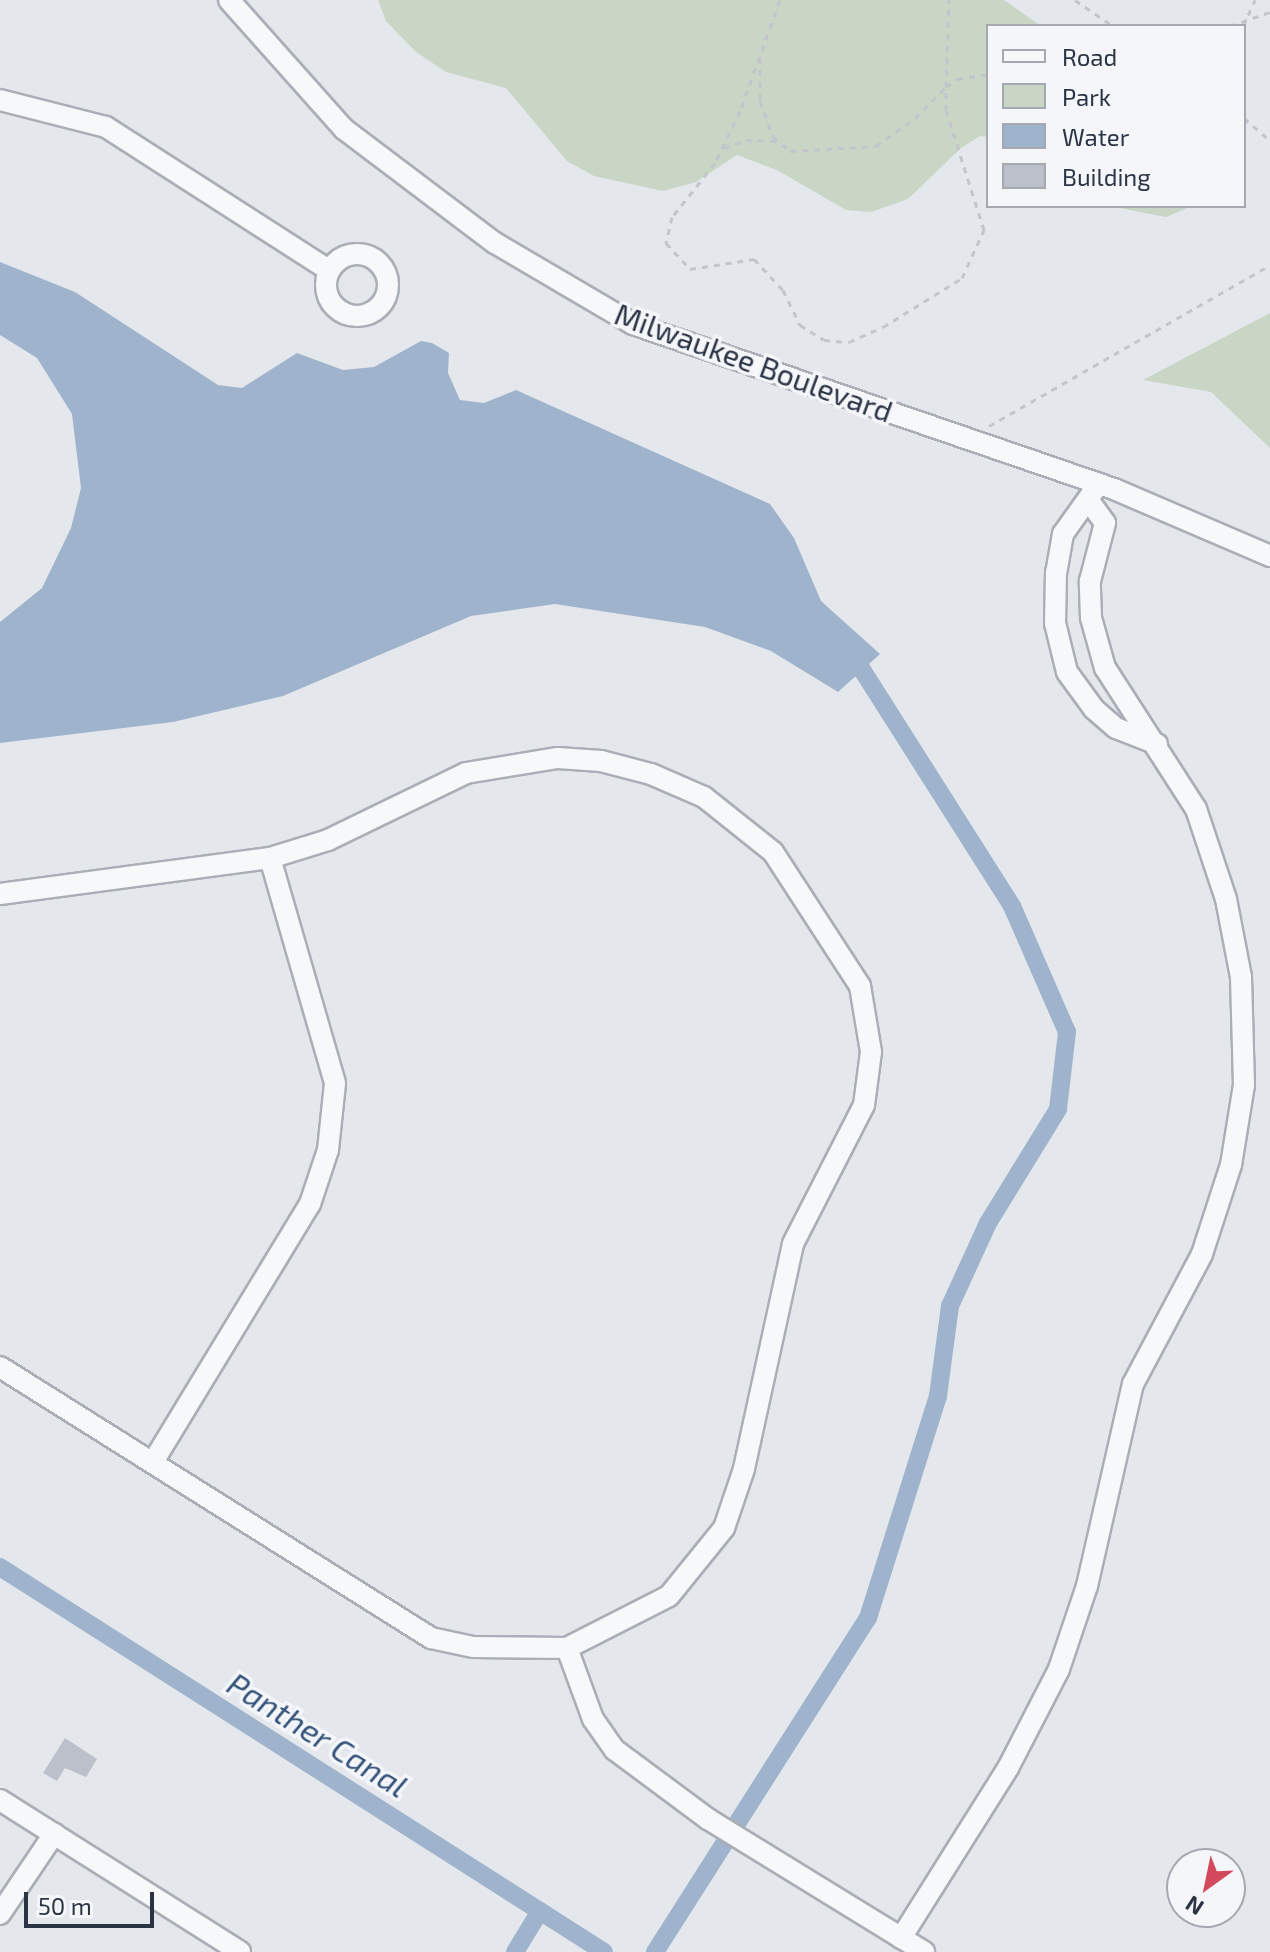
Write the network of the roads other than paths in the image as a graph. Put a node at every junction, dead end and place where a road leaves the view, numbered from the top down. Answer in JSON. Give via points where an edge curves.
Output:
{"nodes":[{"id":1,"x":229,"y":0,"type":"edge"},
{"id":2,"x":0,"y":100,"type":"edge"},
{"id":3,"x":329,"y":270,"type":"dead end"},
{"id":4,"x":1094,"y":493,"type":"junction"},
{"id":5,"x":1270,"y":556,"type":"edge"},
{"id":6,"x":1091,"y":618,"type":"junction"},
{"id":7,"x":1055,"y":623,"type":"junction"},
{"id":8,"x":1157,"y":744,"type":"junction"},
{"id":9,"x":270,"y":858,"type":"junction"},
{"id":10,"x":0,"y":894,"type":"edge"},
{"id":11,"x":0,"y":1367,"type":"edge"},
{"id":12,"x":153,"y":1462,"type":"junction"},
{"id":13,"x":567,"y":1648,"type":"junction"},
{"id":14,"x":0,"y":1800,"type":"edge"},
{"id":15,"x":54,"y":1834,"type":"junction"},
{"id":16,"x":0,"y":1914,"type":"edge"},
{"id":17,"x":901,"y":1938,"type":"junction"},
{"id":18,"x":240,"y":1952,"type":"edge"},
{"id":19,"x":924,"y":1952,"type":"edge"}],
"edges":[{"from":1,"to":4,"type":"street","name":"Milwaukee Boulevard","via":[[344,129],[495,243],[633,324],[970,441]]},
{"from":2,"to":3,"type":"street","via":[[106,127]]},
{"from":4,"to":5,"type":"street","name":"Milwaukee Boulevard"},
{"from":4,"to":6,"type":"street","via":[[1105,523],[1090,581]]},
{"from":4,"to":7,"type":"street","via":[[1063,534]]},
{"from":6,"to":7,"type":"street"},
{"from":6,"to":8,"type":"street","via":[[1105,668]]},
{"from":7,"to":8,"type":"street","via":[[1067,672],[1094,709],[1116,728]]},
{"from":8,"to":17,"type":"street","via":[[1209,841],[1237,946],[1244,1085],[1231,1165],[1202,1254],[1133,1384],[1087,1586],[1059,1669],[1008,1768]]},
{"from":9,"to":10,"type":"street"},
{"from":9,"to":12,"type":"street","via":[[335,1083],[328,1150],[310,1204]]},
{"from":9,"to":13,"type":"street","via":[[328,840],[466,773],[558,758],[601,761],[680,786],[756,837],[805,896],[860,986],[871,1052],[864,1105],[793,1244],[744,1469],[724,1528],[669,1596]]},
{"from":11,"to":12,"type":"street"},
{"from":12,"to":13,"type":"street","via":[[431,1638],[473,1647]]},
{"from":13,"to":17,"type":"street","via":[[593,1719],[615,1750],[708,1819]]},
{"from":14,"to":15,"type":"street"},
{"from":15,"to":16,"type":"street"},
{"from":15,"to":18,"type":"street"},
{"from":17,"to":19,"type":"street"}]}
